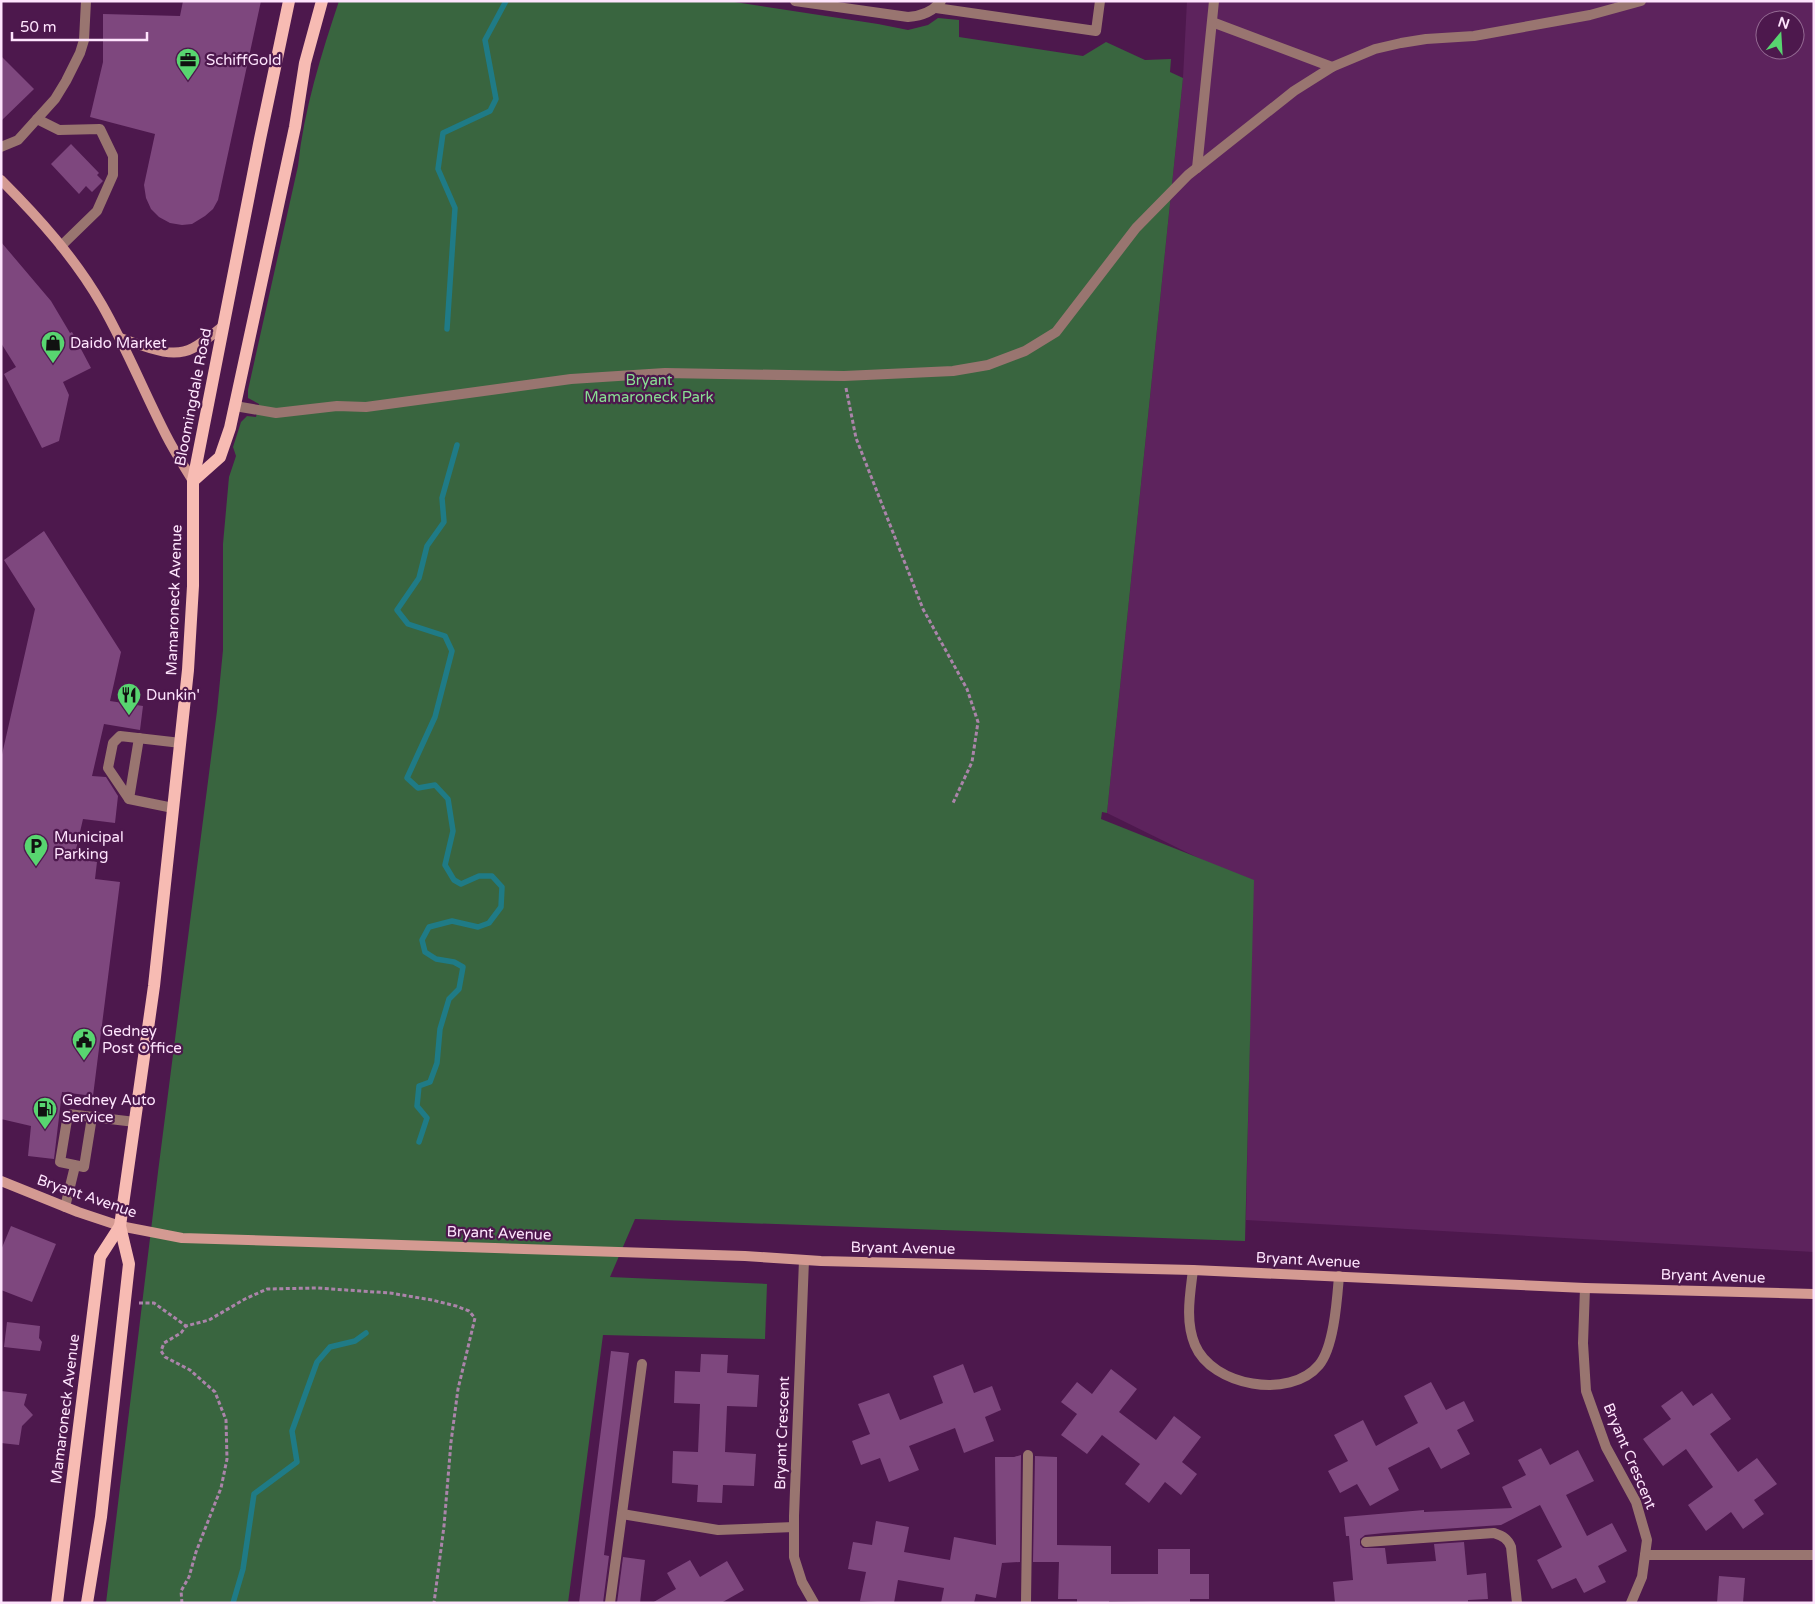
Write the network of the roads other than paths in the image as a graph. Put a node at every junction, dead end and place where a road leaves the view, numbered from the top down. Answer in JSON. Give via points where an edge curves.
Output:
{"nodes":[{"id":1,"x":86,"y":1,"type":"edge"},
{"id":2,"x":289,"y":1,"type":"edge"},
{"id":3,"x":322,"y":1,"type":"edge"},
{"id":4,"x":795,"y":1,"type":"edge"},
{"id":5,"x":1100,"y":1,"type":"edge"},
{"id":6,"x":1214,"y":1,"type":"edge"},
{"id":7,"x":1641,"y":1,"type":"edge"},
{"id":8,"x":939,"y":4,"type":"edge"},
{"id":9,"x":1212,"y":22,"type":"junction"},
{"id":10,"x":1332,"y":67,"type":"junction"},
{"id":11,"x":37,"y":119,"type":"junction"},
{"id":12,"x":1,"y":147,"type":"edge"},
{"id":13,"x":1197,"y":168,"type":"junction"},
{"id":14,"x":1,"y":180,"type":"edge"},
{"id":15,"x":61,"y":246,"type":"junction"},
{"id":16,"x":222,"y":326,"type":"junction"},
{"id":17,"x":120,"y":338,"type":"junction"},
{"id":18,"x":235,"y":406,"type":"junction"},
{"id":19,"x":193,"y":481,"type":"junction"},
{"id":20,"x":139,"y":738,"type":"junction"},
{"id":21,"x":180,"y":743,"type":"junction"},
{"id":22,"x":129,"y":799,"type":"junction"},
{"id":23,"x":173,"y":808,"type":"junction"},
{"id":24,"x":92,"y":1117,"type":"junction"},
{"id":25,"x":135,"y":1122,"type":"junction"},
{"id":26,"x":75,"y":1166,"type":"junction"},
{"id":27,"x":1,"y":1181,"type":"edge"},
{"id":28,"x":65,"y":1207,"type":"junction"},
{"id":29,"x":120,"y":1226,"type":"junction"},
{"id":30,"x":804,"y":1260,"type":"junction"},
{"id":31,"x":1193,"y":1270,"type":"junction"},
{"id":32,"x":1340,"y":1276,"type":"junction"},
{"id":33,"x":1585,"y":1288,"type":"junction"},
{"id":34,"x":1814,"y":1294,"type":"edge"},
{"id":35,"x":642,"y":1364,"type":"dead end"},
{"id":36,"x":1028,"y":1455,"type":"dead end"},
{"id":37,"x":622,"y":1514,"type":"junction"},
{"id":38,"x":794,"y":1527,"type":"junction"},
{"id":39,"x":1366,"y":1542,"type":"dead end"},
{"id":40,"x":1645,"y":1555,"type":"junction"},
{"id":41,"x":1814,"y":1555,"type":"edge"},
{"id":42,"x":57,"y":1603,"type":"edge"},
{"id":43,"x":87,"y":1603,"type":"edge"},
{"id":44,"x":610,"y":1603,"type":"edge"},
{"id":45,"x":814,"y":1603,"type":"edge"},
{"id":46,"x":1026,"y":1603,"type":"edge"},
{"id":47,"x":1517,"y":1603,"type":"edge"},
{"id":48,"x":1631,"y":1603,"type":"edge"}],
"edges":[{"from":1,"to":11,"type":"street","via":[[80,53],[55,99]]},
{"from":2,"to":16,"type":"main road","name":"Bloomingdale Road"},
{"from":3,"to":18,"type":"main road","name":"Bloomingdale Road","via":[[305,63],[295,127]]},
{"from":4,"to":8,"type":"street","via":[[908,17],[919,16]]},
{"from":5,"to":8,"type":"street","via":[[1096,30]]},
{"from":6,"to":9,"type":"street"},
{"from":7,"to":10,"type":"street","via":[[1590,15],[1484,34],[1401,42]]},
{"from":9,"to":10,"type":"street"},
{"from":9,"to":13,"type":"street"},
{"from":10,"to":13,"type":"street","via":[[1294,91]]},
{"from":11,"to":12,"type":"street","via":[[18,140]]},
{"from":11,"to":15,"type":"street","via":[[59,130],[100,129],[113,156],[113,175],[97,211]]},
{"from":13,"to":18,"type":"street","via":[[1136,228],[1056,332],[1025,351],[988,365],[953,371],[844,376],[665,373],[570,379],[366,407],[337,406],[276,413]]},
{"from":14,"to":15,"type":"street","name":"Mamaroneck Avenue"},
{"from":15,"to":17,"type":"street","name":"Mamaroneck Avenue","via":[[101,303]]},
{"from":16,"to":17,"type":"street","via":[[202,343],[180,352],[159,350]]},
{"from":16,"to":19,"type":"main road","name":"Bloomingdale Road"},
{"from":17,"to":19,"type":"street","name":"Mamaroneck Avenue","via":[[167,436]]},
{"from":18,"to":19,"type":"main road","name":"Bloomingdale Road","via":[[220,457]]},
{"from":19,"to":21,"type":"main road","name":"Mamaroneck Avenue","via":[[191,617]]},
{"from":20,"to":21,"type":"street"},
{"from":20,"to":22,"type":"street"},
{"from":20,"to":22,"type":"street","via":[[120,736],[113,744],[108,768]]},
{"from":21,"to":23,"type":"main road","name":"Mamaroneck Avenue"},
{"from":22,"to":23,"type":"street"},
{"from":23,"to":25,"type":"main road","name":"Mamaroneck Avenue","via":[[154,986]]},
{"from":24,"to":25,"type":"street"},
{"from":24,"to":26,"type":"street","via":[[84,1167]]},
{"from":24,"to":26,"type":"street","via":[[68,1114],[60,1162]]},
{"from":25,"to":29,"type":"main road","name":"Mamaroneck Avenue"},
{"from":26,"to":28,"type":"street"},
{"from":27,"to":28,"type":"street","name":"Bryant Avenue"},
{"from":28,"to":29,"type":"street","name":"Bryant Avenue"},
{"from":29,"to":30,"type":"street","name":"Bryant Avenue","via":[[182,1238]]},
{"from":29,"to":42,"type":"main road","name":"Mamaroneck Avenue","via":[[100,1257]]},
{"from":29,"to":43,"type":"main road","name":"Mamaroneck Avenue","via":[[129,1264],[101,1517]]},
{"from":30,"to":31,"type":"street","name":"Bryant Avenue"},
{"from":30,"to":38,"type":"street","name":"Bryant Crescent"},
{"from":31,"to":32,"type":"street","name":"Bryant Avenue"},
{"from":31,"to":32,"type":"street","via":[[1189,1305],[1190,1330],[1196,1347],[1219,1372],[1235,1379],[1271,1386],[1307,1375],[1326,1354],[1336,1313]]},
{"from":32,"to":33,"type":"street","name":"Bryant Avenue"},
{"from":33,"to":34,"type":"street","name":"Bryant Avenue"},
{"from":33,"to":40,"type":"street","name":"Bryant Crescent","via":[[1583,1343],[1586,1392],[1606,1447],[1636,1502],[1647,1540]]},
{"from":35,"to":37,"type":"street"},
{"from":36,"to":46,"type":"street"},
{"from":37,"to":38,"type":"street","via":[[718,1530]]},
{"from":37,"to":44,"type":"street"},
{"from":38,"to":45,"type":"street","name":"Bryant Crescent","via":[[794,1557],[802,1582]]},
{"from":39,"to":47,"type":"street","via":[[1494,1533],[1502,1536],[1511,1547]]},
{"from":40,"to":41,"type":"street"},
{"from":40,"to":48,"type":"street","name":"Bryant Crescent","via":[[1642,1577]]}]}
